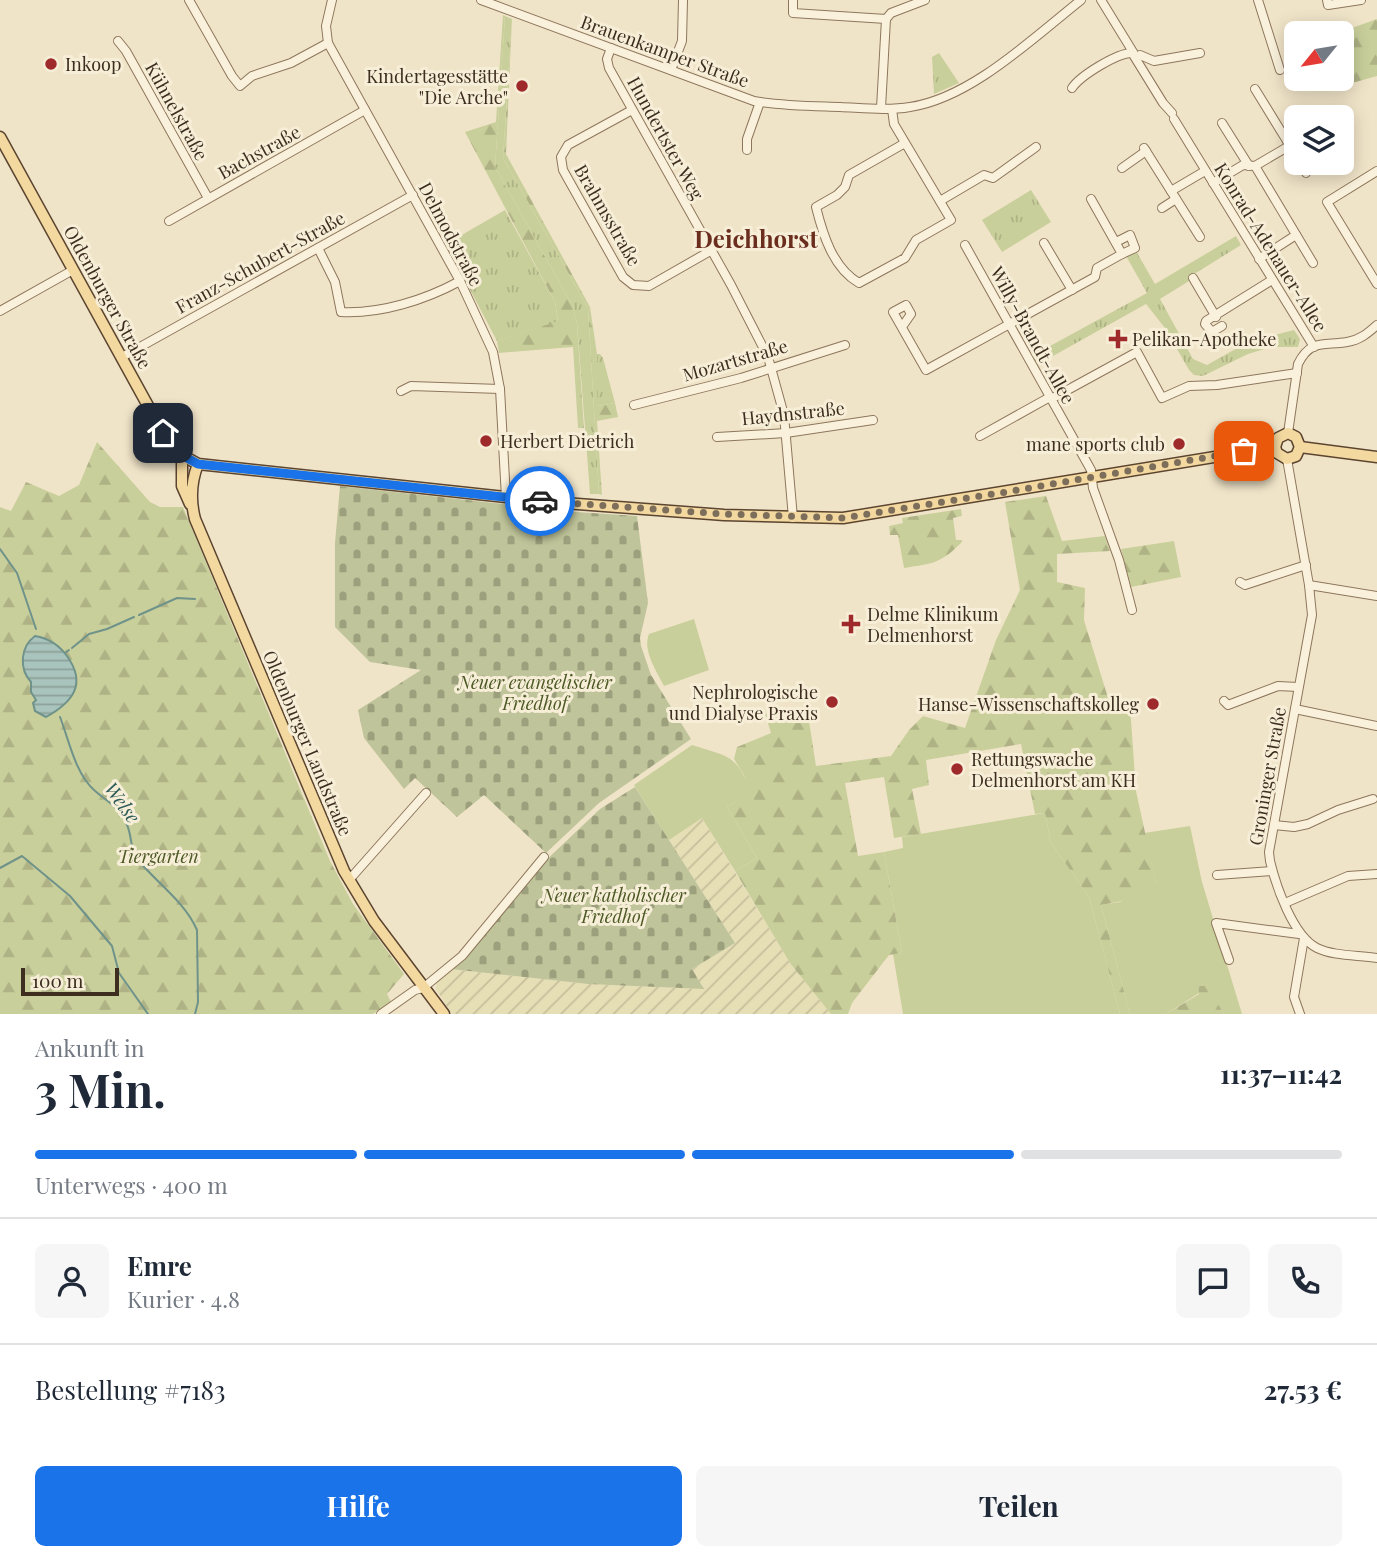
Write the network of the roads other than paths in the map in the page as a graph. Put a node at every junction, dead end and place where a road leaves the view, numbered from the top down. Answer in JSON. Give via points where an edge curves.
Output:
{"nodes":[{"id":1,"x":189,"y":0,"type":"edge"},
{"id":2,"x":332,"y":0,"type":"edge"},
{"id":3,"x":481,"y":0,"type":"edge"},
{"id":4,"x":683,"y":0,"type":"edge"},
{"id":5,"x":793,"y":0,"type":"edge"},
{"id":6,"x":925,"y":0,"type":"edge"},
{"id":7,"x":1082,"y":0,"type":"edge"},
{"id":8,"x":1101,"y":0,"type":"edge"},
{"id":9,"x":1258,"y":0,"type":"edge"},
{"id":10,"x":1327,"y":0,"type":"edge"},
{"id":11,"x":1361,"y":0,"type":"edge"},
{"id":12,"x":1342,"y":1,"type":"edge"},
{"id":13,"x":495,"y":3,"type":"edge"},
{"id":14,"x":886,"y":19,"type":"junction"},
{"id":15,"x":118,"y":41,"type":"dead end"},
{"id":16,"x":328,"y":43,"type":"junction"},
{"id":17,"x":611,"y":48,"type":"junction"},
{"id":18,"x":1200,"y":53,"type":"dead end"},
{"id":19,"x":1135,"y":54,"type":"junction"},
{"id":20,"x":671,"y":70,"type":"junction"},
{"id":21,"x":1280,"y":70,"type":"dead end"},
{"id":22,"x":1072,"y":88,"type":"dead end"},
{"id":23,"x":1255,"y":89,"type":"dead end"},
{"id":24,"x":760,"y":102,"type":"junction"},
{"id":25,"x":881,"y":108,"type":"junction"},
{"id":26,"x":892,"y":108,"type":"junction"},
{"id":27,"x":365,"y":110,"type":"junction"},
{"id":28,"x":632,"y":110,"type":"junction"},
{"id":29,"x":1222,"y":123,"type":"dead end"},
{"id":30,"x":1284,"y":135,"type":"edge"},
{"id":31,"x":0,"y":137,"type":"edge"},
{"id":32,"x":905,"y":143,"type":"junction"},
{"id":33,"x":1036,"y":147,"type":"dead end"},
{"id":34,"x":747,"y":150,"type":"dead end"},
{"id":35,"x":1284,"y":150,"type":"edge"},
{"id":36,"x":1252,"y":166,"type":"junction"},
{"id":37,"x":1122,"y":168,"type":"dead end"},
{"id":38,"x":1205,"y":171,"type":"junction"},
{"id":39,"x":1377,"y":171,"type":"edge"},
{"id":40,"x":1213,"y":183,"type":"junction"},
{"id":41,"x":413,"y":195,"type":"junction"},
{"id":42,"x":1174,"y":195,"type":"junction"},
{"id":43,"x":208,"y":198,"type":"junction"},
{"id":44,"x":1091,"y":199,"type":"dead end"},
{"id":45,"x":940,"y":201,"type":"junction"},
{"id":46,"x":1163,"y":208,"type":"dead end"},
{"id":47,"x":169,"y":221,"type":"dead end"},
{"id":48,"x":1296,"y":235,"type":"junction"},
{"id":49,"x":1200,"y":237,"type":"dead end"},
{"id":50,"x":1116,"y":242,"type":"junction"},
{"id":51,"x":1044,"y":243,"type":"dead end"},
{"id":52,"x":965,"y":245,"type":"dead end"},
{"id":53,"x":318,"y":248,"type":"junction"},
{"id":54,"x":712,"y":250,"type":"junction"},
{"id":55,"x":1122,"y":254,"type":"junction"},
{"id":56,"x":1259,"y":259,"type":"junction"},
{"id":57,"x":1313,"y":263,"type":"dead end"},
{"id":58,"x":73,"y":270,"type":"junction"},
{"id":59,"x":1193,"y":278,"type":"dead end"},
{"id":60,"x":460,"y":281,"type":"junction"},
{"id":61,"x":1272,"y":281,"type":"junction"},
{"id":62,"x":1377,"y":284,"type":"edge"},
{"id":63,"x":1072,"y":290,"type":"junction"},
{"id":64,"x":0,"y":311,"type":"edge"},
{"id":65,"x":1215,"y":315,"type":"junction"},
{"id":66,"x":1009,"y":324,"type":"junction"},
{"id":67,"x":1377,"y":325,"type":"edge"},
{"id":68,"x":902,"y":327,"type":"dead end"},
{"id":69,"x":845,"y":345,"type":"dead end"},
{"id":70,"x":1314,"y":347,"type":"junction"},
{"id":71,"x":122,"y":357,"type":"junction"},
{"id":72,"x":772,"y":367,"type":"junction"},
{"id":73,"x":1297,"y":373,"type":"junction"},
{"id":74,"x":500,"y":389,"type":"junction"},
{"id":75,"x":401,"y":391,"type":"dead end"},
{"id":76,"x":1050,"y":398,"type":"junction"},
{"id":77,"x":634,"y":405,"type":"dead end"},
{"id":78,"x":873,"y":420,"type":"dead end"},
{"id":79,"x":786,"y":433,"type":"junction"},
{"id":80,"x":1288,"y":433,"type":"junction"},
{"id":81,"x":979,"y":436,"type":"dead end"},
{"id":82,"x":717,"y":437,"type":"dead end"},
{"id":83,"x":1275,"y":447,"type":"junction"},
{"id":84,"x":1300,"y":447,"type":"junction"},
{"id":85,"x":182,"y":456,"type":"junction"},
{"id":86,"x":1377,"y":457,"type":"edge"},
{"id":87,"x":1287,"y":459,"type":"junction"},
{"id":88,"x":198,"y":464,"type":"junction"},
{"id":89,"x":1092,"y":477,"type":"junction"},
{"id":90,"x":506,"y":498,"type":"junction"},
{"id":91,"x":192,"y":507,"type":"junction"},
{"id":92,"x":793,"y":517,"type":"junction"},
{"id":93,"x":1306,"y":565,"type":"junction"},
{"id":94,"x":1240,"y":582,"type":"dead end"},
{"id":95,"x":1309,"y":585,"type":"junction"},
{"id":96,"x":1377,"y":596,"type":"edge"},
{"id":97,"x":1132,"y":610,"type":"dead end"},
{"id":98,"x":1298,"y":687,"type":"junction"},
{"id":99,"x":1224,"y":701,"type":"dead end"},
{"id":100,"x":1295,"y":709,"type":"junction"},
{"id":101,"x":1377,"y":726,"type":"edge"},
{"id":102,"x":426,"y":793,"type":"dead end"},
{"id":103,"x":1373,"y":799,"type":"dead end"},
{"id":104,"x":1274,"y":825,"type":"junction"},
{"id":105,"x":544,"y":857,"type":"dead end"},
{"id":106,"x":1272,"y":871,"type":"junction"},
{"id":107,"x":1377,"y":874,"type":"edge"},
{"id":108,"x":1217,"y":875,"type":"dead end"},
{"id":109,"x":349,"y":880,"type":"junction"},
{"id":110,"x":1285,"y":903,"type":"junction"},
{"id":111,"x":1302,"y":936,"type":"junction"},
{"id":112,"x":1377,"y":958,"type":"edge"},
{"id":113,"x":1228,"y":960,"type":"dead end"},
{"id":114,"x":423,"y":988,"type":"junction"},
{"id":115,"x":381,"y":1014,"type":"edge"},
{"id":116,"x":444,"y":1014,"type":"edge"},
{"id":117,"x":1300,"y":1014,"type":"edge"}],
"edges":[{"from":1,"to":16,"type":"street","via":[[240,86],[252,76],[291,63]]},
{"from":2,"to":16,"type":"street","via":[[326,26]]},
{"from":3,"to":13,"type":"street","name":"Brauenkamper Straße"},
{"from":4,"to":20,"type":"street","via":[[682,41]]},
{"from":5,"to":14,"type":"street","via":[[793,13]]},
{"from":6,"to":14,"type":"street"},
{"from":7,"to":26,"type":"street","name":"Brauenkamper Straße","via":[[958,93],[917,106]]},
{"from":8,"to":19,"type":"street","name":"Konrad-Adenauer-Allee"},
{"from":9,"to":21,"type":"street"},
{"from":10,"to":12,"type":"street","via":[[1328,5]]},
{"from":11,"to":12,"type":"street"},
{"from":13,"to":17,"type":"street","name":"Brauenkamper Straße"},
{"from":14,"to":25,"type":"street"},
{"from":15,"to":43,"type":"street","name":"Kühnelstraße"},
{"from":16,"to":27,"type":"street","name":"Delmodstraße"},
{"from":17,"to":20,"type":"street","name":"Brauenkamper Straße"},
{"from":17,"to":28,"type":"street","name":"Hundertster Weg","via":[[609,68]]},
{"from":18,"to":19,"type":"street","via":[[1154,61]]},
{"from":19,"to":22,"type":"street","via":[[1125,53]]},
{"from":19,"to":38,"type":"street","name":"Konrad-Adenauer-Allee"},
{"from":20,"to":24,"type":"street","name":"Brauenkamper Straße"},
{"from":23,"to":30,"type":"street"},
{"from":24,"to":25,"type":"street","name":"Brauenkamper Straße"},
{"from":24,"to":34,"type":"street","name":"Brauenkamper Straße"},
{"from":25,"to":26,"type":"street","name":"Brauenkamper Straße"},
{"from":26,"to":32,"type":"street","via":[[894,124]]},
{"from":27,"to":41,"type":"street","name":"Delmodstraße"},
{"from":27,"to":43,"type":"street","name":"Bachstraße"},
{"from":28,"to":54,"type":"street","name":"Hundertster Weg"},
{"from":28,"to":54,"type":"street","name":"Brahmsstraße","via":[[568,145],[561,157],[563,170],[623,277],[633,285],[649,286]]},
{"from":29,"to":36,"type":"street"},
{"from":31,"to":58,"type":"main road","name":"Oldenburger Straße"},
{"from":32,"to":45,"type":"street"},
{"from":32,"to":45,"type":"street","via":[[849,175],[837,195],[816,207],[822,234],[846,275],[859,283],[905,258],[916,240],[951,220]]},
{"from":33,"to":45,"type":"street","via":[[993,178],[984,175]]},
{"from":35,"to":36,"type":"street"},
{"from":36,"to":40,"type":"street","via":[[1243,165]]},
{"from":36,"to":48,"type":"street"},
{"from":37,"to":42,"type":"street","via":[[1145,150]]},
{"from":38,"to":40,"type":"street","name":"Konrad-Adenauer-Allee"},
{"from":38,"to":42,"type":"street"},
{"from":39,"to":62,"type":"street","via":[[1327,202]]},
{"from":40,"to":56,"type":"street","name":"Konrad-Adenauer-Allee"},
{"from":41,"to":53,"type":"street","name":"Franz-Schubert-Straße"},
{"from":41,"to":60,"type":"street","name":"Delmodstraße"},
{"from":42,"to":46,"type":"street"},
{"from":42,"to":49,"type":"street"},
{"from":43,"to":47,"type":"street","name":"Bachstraße"},
{"from":44,"to":50,"type":"street"},
{"from":48,"to":56,"type":"street"},
{"from":48,"to":57,"type":"street"},
{"from":50,"to":55,"type":"street"},
{"from":50,"to":55,"type":"street","via":[[1130,234],[1135,248]]},
{"from":51,"to":63,"type":"street"},
{"from":52,"to":66,"type":"street","name":"Willy-Brandt-Allee"},
{"from":53,"to":60,"type":"street","via":[[335,282],[341,312],[405,304]]},
{"from":53,"to":71,"type":"street","name":"Franz-Schubert-Straße"},
{"from":54,"to":72,"type":"street","name":"Hundertster Weg"},
{"from":55,"to":63,"type":"street"},
{"from":56,"to":61,"type":"street","name":"Konrad-Adenauer-Allee"},
{"from":58,"to":64,"type":"street"},
{"from":58,"to":71,"type":"main road","name":"Oldenburger Straße"},
{"from":59,"to":65,"type":"street"},
{"from":60,"to":74,"type":"street","name":"Delmodstraße","via":[[493,352]]},
{"from":61,"to":65,"type":"street"},
{"from":61,"to":70,"type":"street","name":"Konrad-Adenauer-Allee"},
{"from":63,"to":66,"type":"street"},
{"from":65,"to":65,"type":"street","via":[[1223,328],[1212,332],[1205,324]]},
{"from":66,"to":68,"type":"street","via":[[926,370]]},
{"from":66,"to":76,"type":"street","name":"Willy-Brandt-Allee"},
{"from":67,"to":70,"type":"street","via":[[1347,342]]},
{"from":69,"to":72,"type":"street","name":"Mozartstraße"},
{"from":70,"to":73,"type":"street","name":"Konrad-Adenauer-Allee","via":[[1303,355]]},
{"from":71,"to":85,"type":"main road","name":"Oldenburger Straße","via":[[163,433]]},
{"from":72,"to":77,"type":"street","name":"Mozartstraße"},
{"from":72,"to":79,"type":"street","name":"Hundertster Weg"},
{"from":73,"to":76,"type":"street","via":[[1189,386],[1162,398],[1136,352]]},
{"from":73,"to":80,"type":"street","name":"Konrad-Adenauer-Allee"},
{"from":74,"to":75,"type":"street","via":[[411,386]]},
{"from":74,"to":90,"type":"street","name":"Delmodstraße"},
{"from":76,"to":81,"type":"street"},
{"from":76,"to":89,"type":"street","name":"Willy-Brandt-Allee"},
{"from":78,"to":79,"type":"street","name":"Haydnstraße"},
{"from":79,"to":82,"type":"street","name":"Haydnstraße"},
{"from":79,"to":92,"type":"street","name":"Hundertster Weg"},
{"from":80,"to":83,"type":"main road","via":[[1278,438]]},
{"from":80,"to":84,"type":"main road"},
{"from":83,"to":87,"type":"main road"},
{"from":83,"to":89,"type":"main road"},
{"from":84,"to":86,"type":"main road"},
{"from":84,"to":87,"type":"main road","via":[[1296,456]]},
{"from":85,"to":88,"type":"main road","name":"Oldenburger Straße"},
{"from":85,"to":91,"type":"main road","via":[[182,486]]},
{"from":87,"to":93,"type":"street","name":"Groninger Straße"},
{"from":88,"to":90,"type":"main road"},
{"from":88,"to":91,"type":"main road","name":"Oldenburger Landstraße"},
{"from":89,"to":92,"type":"main road","via":[[868,515]]},
{"from":89,"to":97,"type":"street","name":"Willy-Brandt-Allee"},
{"from":90,"to":92,"type":"main road"},
{"from":91,"to":109,"type":"main road","name":"Oldenburger Landstraße"},
{"from":93,"to":94,"type":"street"},
{"from":93,"to":95,"type":"street","name":"Groninger Straße"},
{"from":95,"to":96,"type":"street"},
{"from":95,"to":98,"type":"street","name":"Groninger Straße","via":[[1312,615]]},
{"from":98,"to":99,"type":"street","name":"Groninger Straße","via":[[1278,685],[1228,705]]},
{"from":98,"to":100,"type":"street","name":"Groninger Straße"},
{"from":100,"to":101,"type":"street"},
{"from":100,"to":104,"type":"street","name":"Groninger Straße"},
{"from":102,"to":109,"type":"street"},
{"from":103,"to":104,"type":"street","via":[[1308,824]]},
{"from":104,"to":106,"type":"street","name":"Groninger Straße","via":[[1269,852]]},
{"from":105,"to":114,"type":"street","via":[[462,956]]},
{"from":106,"to":108,"type":"street","name":"Groninger Straße"},
{"from":106,"to":110,"type":"street","name":"Groninger Straße"},
{"from":107,"to":110,"type":"street","via":[[1348,876]]},
{"from":109,"to":114,"type":"main road","name":"Oldenburger Landstraße"},
{"from":110,"to":111,"type":"street","name":"Groninger Straße"},
{"from":111,"to":112,"type":"street","via":[[1318,949]]},
{"from":111,"to":113,"type":"street","via":[[1216,923]]},
{"from":111,"to":117,"type":"street","via":[[1294,997]]},
{"from":114,"to":115,"type":"street"},
{"from":114,"to":116,"type":"main road","name":"Oldenburger Landstraße"}]}
